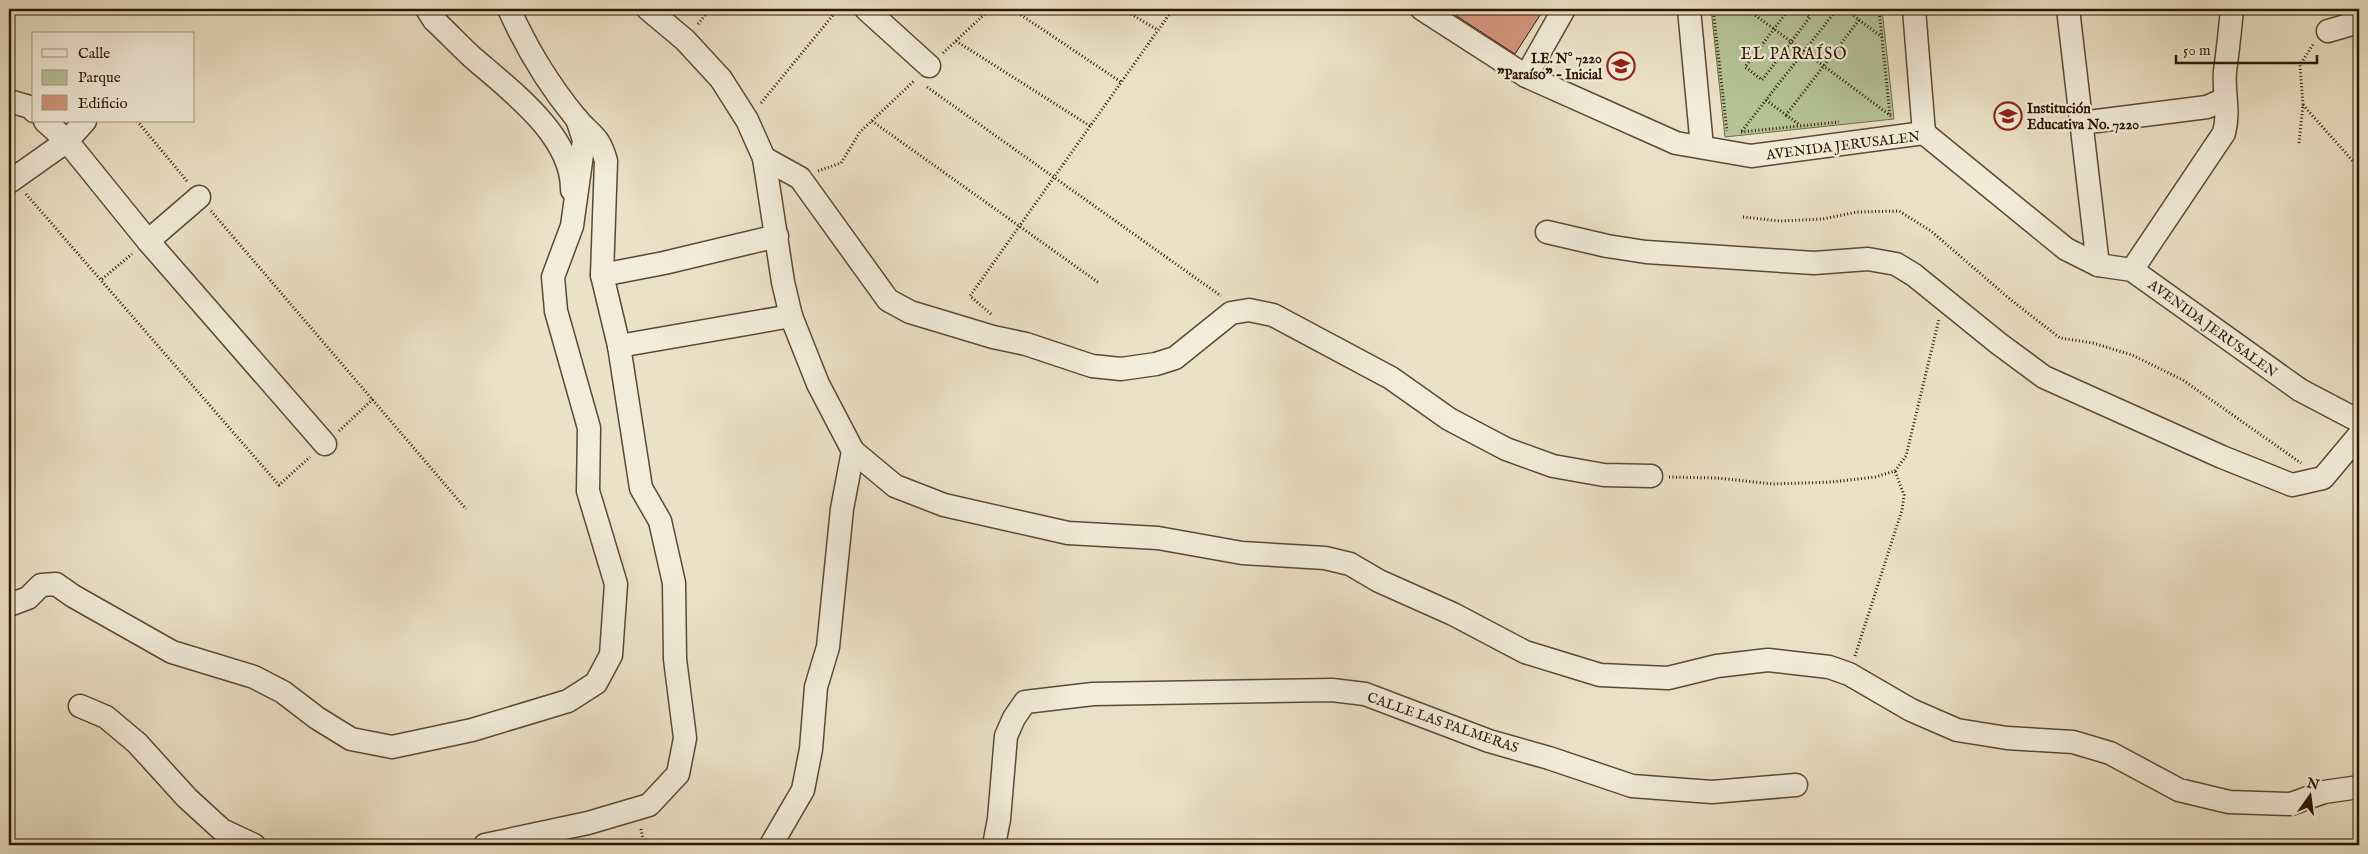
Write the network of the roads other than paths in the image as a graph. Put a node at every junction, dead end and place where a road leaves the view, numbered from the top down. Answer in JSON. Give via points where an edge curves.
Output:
{"nodes":[{"id":1,"x":427,"y":9,"type":"edge"},
{"id":2,"x":509,"y":9,"type":"edge"},
{"id":3,"x":648,"y":9,"type":"edge"},
{"id":4,"x":866,"y":9,"type":"edge"},
{"id":5,"x":1564,"y":9,"type":"edge"},
{"id":6,"x":1689,"y":9,"type":"edge"},
{"id":7,"x":1914,"y":9,"type":"edge"},
{"id":8,"x":2068,"y":9,"type":"edge"},
{"id":9,"x":2232,"y":9,"type":"edge"},
{"id":10,"x":1425,"y":10,"type":"edge"},
{"id":11,"x":2359,"y":22,"type":"edge"},
{"id":12,"x":2328,"y":31,"type":"road end"},
{"id":13,"x":927,"y":76,"type":"road end"},
{"id":14,"x":1526,"y":76,"type":"junction"},
{"id":15,"x":2225,"y":99,"type":"junction"},
{"id":16,"x":9,"y":101,"type":"edge"},
{"id":17,"x":32,"y":109,"type":"edge"},
{"id":18,"x":577,"y":119,"type":"junction"},
{"id":19,"x":46,"y":122,"type":"edge"},
{"id":20,"x":84,"y":122,"type":"edge"},
{"id":21,"x":2081,"y":124,"type":"junction"},
{"id":22,"x":1924,"y":133,"type":"junction"},
{"id":23,"x":67,"y":141,"type":"junction"},
{"id":24,"x":1702,"y":147,"type":"junction"},
{"id":25,"x":764,"y":158,"type":"junction"},
{"id":26,"x":11,"y":180,"type":"edge"},
{"id":27,"x":199,"y":197,"type":"road end"},
{"id":28,"x":572,"y":226,"type":"junction"},
{"id":29,"x":1547,"y":232,"type":"dead end"},
{"id":30,"x":777,"y":236,"type":"junction"},
{"id":31,"x":148,"y":241,"type":"junction"},
{"id":32,"x":2098,"y":265,"type":"junction"},
{"id":33,"x":2132,"y":270,"type":"junction"},
{"id":34,"x":602,"y":275,"type":"junction"},
{"id":35,"x":791,"y":316,"type":"junction"},
{"id":36,"x":619,"y":346,"type":"junction"},
{"id":37,"x":2359,"y":421,"type":"edge"},
{"id":38,"x":2359,"y":435,"type":"edge"},
{"id":39,"x":325,"y":444,"type":"dead end"},
{"id":40,"x":853,"y":450,"type":"junction"},
{"id":41,"x":1651,"y":476,"type":"road end"},
{"id":42,"x":9,"y":605,"type":"edge"},
{"id":43,"x":80,"y":706,"type":"dead end"},
{"id":44,"x":1796,"y":784,"type":"dead end"},
{"id":45,"x":2359,"y":787,"type":"edge"},
{"id":46,"x":254,"y":845,"type":"edge"},
{"id":47,"x":485,"y":845,"type":"edge"},
{"id":48,"x":771,"y":845,"type":"edge"},
{"id":49,"x":994,"y":845,"type":"edge"}],
"edges":[{"from":1,"to":28,"type":"street","via":[[434,20],[543,123],[560,146],[572,178]]},
{"from":2,"to":18,"type":"street","via":[[522,40]]},
{"from":3,"to":25,"type":"street","via":[[685,40],[721,78],[748,120]]},
{"from":4,"to":13,"type":"street"},
{"from":5,"to":14,"type":"street"},
{"from":6,"to":24,"type":"street"},
{"from":7,"to":22,"type":"street"},
{"from":8,"to":21,"type":"street"},
{"from":9,"to":15,"type":"street"},
{"from":10,"to":14,"type":"street","name":"AVENIDA JERUSALEN"},
{"from":11,"to":12,"type":"street"},
{"from":14,"to":24,"type":"street","name":"AVENIDA JERUSALEN","via":[[1676,143]]},
{"from":15,"to":21,"type":"street","via":[[2207,107]]},
{"from":15,"to":33,"type":"street","via":[[2228,116],[2224,133]]},
{"from":16,"to":17,"type":"street"},
{"from":18,"to":28,"type":"street","via":[[584,140]]},
{"from":18,"to":34,"type":"street","via":[[602,145],[606,161]]},
{"from":19,"to":23,"type":"street"},
{"from":20,"to":23,"type":"street"},
{"from":21,"to":32,"type":"street"},
{"from":22,"to":24,"type":"street","name":"AVENIDA JERUSALEN","via":[[1750,156]]},
{"from":22,"to":32,"type":"street","name":"AVENIDA JERUSALEN","via":[[2066,249]]},
{"from":23,"to":26,"type":"street"},
{"from":23,"to":31,"type":"street"},
{"from":25,"to":30,"type":"street"},
{"from":25,"to":41,"type":"street","via":[[800,178],[888,300],[910,312],[1092,366],[1121,369],[1175,358],[1231,313],[1250,310],[1274,315],[1391,378],[1449,419],[1506,448],[1553,466],[1604,475]]},
{"from":27,"to":31,"type":"street"},
{"from":28,"to":42,"type":"street","via":[[553,277],[556,311],[589,428],[588,491],[616,584],[612,655],[596,683],[568,701],[472,730],[392,747],[351,739],[283,692],[254,677],[172,652],[56,584],[41,585],[28,598]]},
{"from":29,"to":38,"type":"street","via":[[1646,252],[1814,263],[1868,259],[1896,264],[2044,378],[2292,485],[2323,478]]},
{"from":30,"to":34,"type":"street"},
{"from":30,"to":35,"type":"street"},
{"from":31,"to":39,"type":"street"},
{"from":32,"to":33,"type":"street","name":"AVENIDA JERUSALEN"},
{"from":33,"to":37,"type":"street","name":"AVENIDA JERUSALEN","via":[[2300,390]]},
{"from":34,"to":36,"type":"street"},
{"from":35,"to":36,"type":"street"},
{"from":35,"to":40,"type":"street","via":[[818,384]]},
{"from":36,"to":47,"type":"street","via":[[641,488],[660,521],[674,583],[675,659],[685,738],[678,774],[649,805],[588,823]]},
{"from":40,"to":45,"type":"street","via":[[895,486],[944,506],[1068,533],[1158,538],[1242,553],[1325,558],[1350,564],[1524,652],[1600,675],[1668,678],[1717,666],[1768,660],[1829,668],[1849,674],[1911,710],[1957,730],[2007,738],[2073,742],[2110,754],[2179,790],[2229,802],[2290,804],[2324,792]]},
{"from":40,"to":48,"type":"street","via":[[842,509],[828,647],[816,687],[811,748],[803,790]]},
{"from":43,"to":46,"type":"street","via":[[106,717],[137,743],[187,798],[222,830]]},
{"from":44,"to":49,"type":"street","name":"CALLE LAS PALMERAS","via":[[1712,792],[1632,786],[1489,741],[1365,694],[1332,690],[1093,694],[1025,702],[1014,718],[1006,736]]}]}
